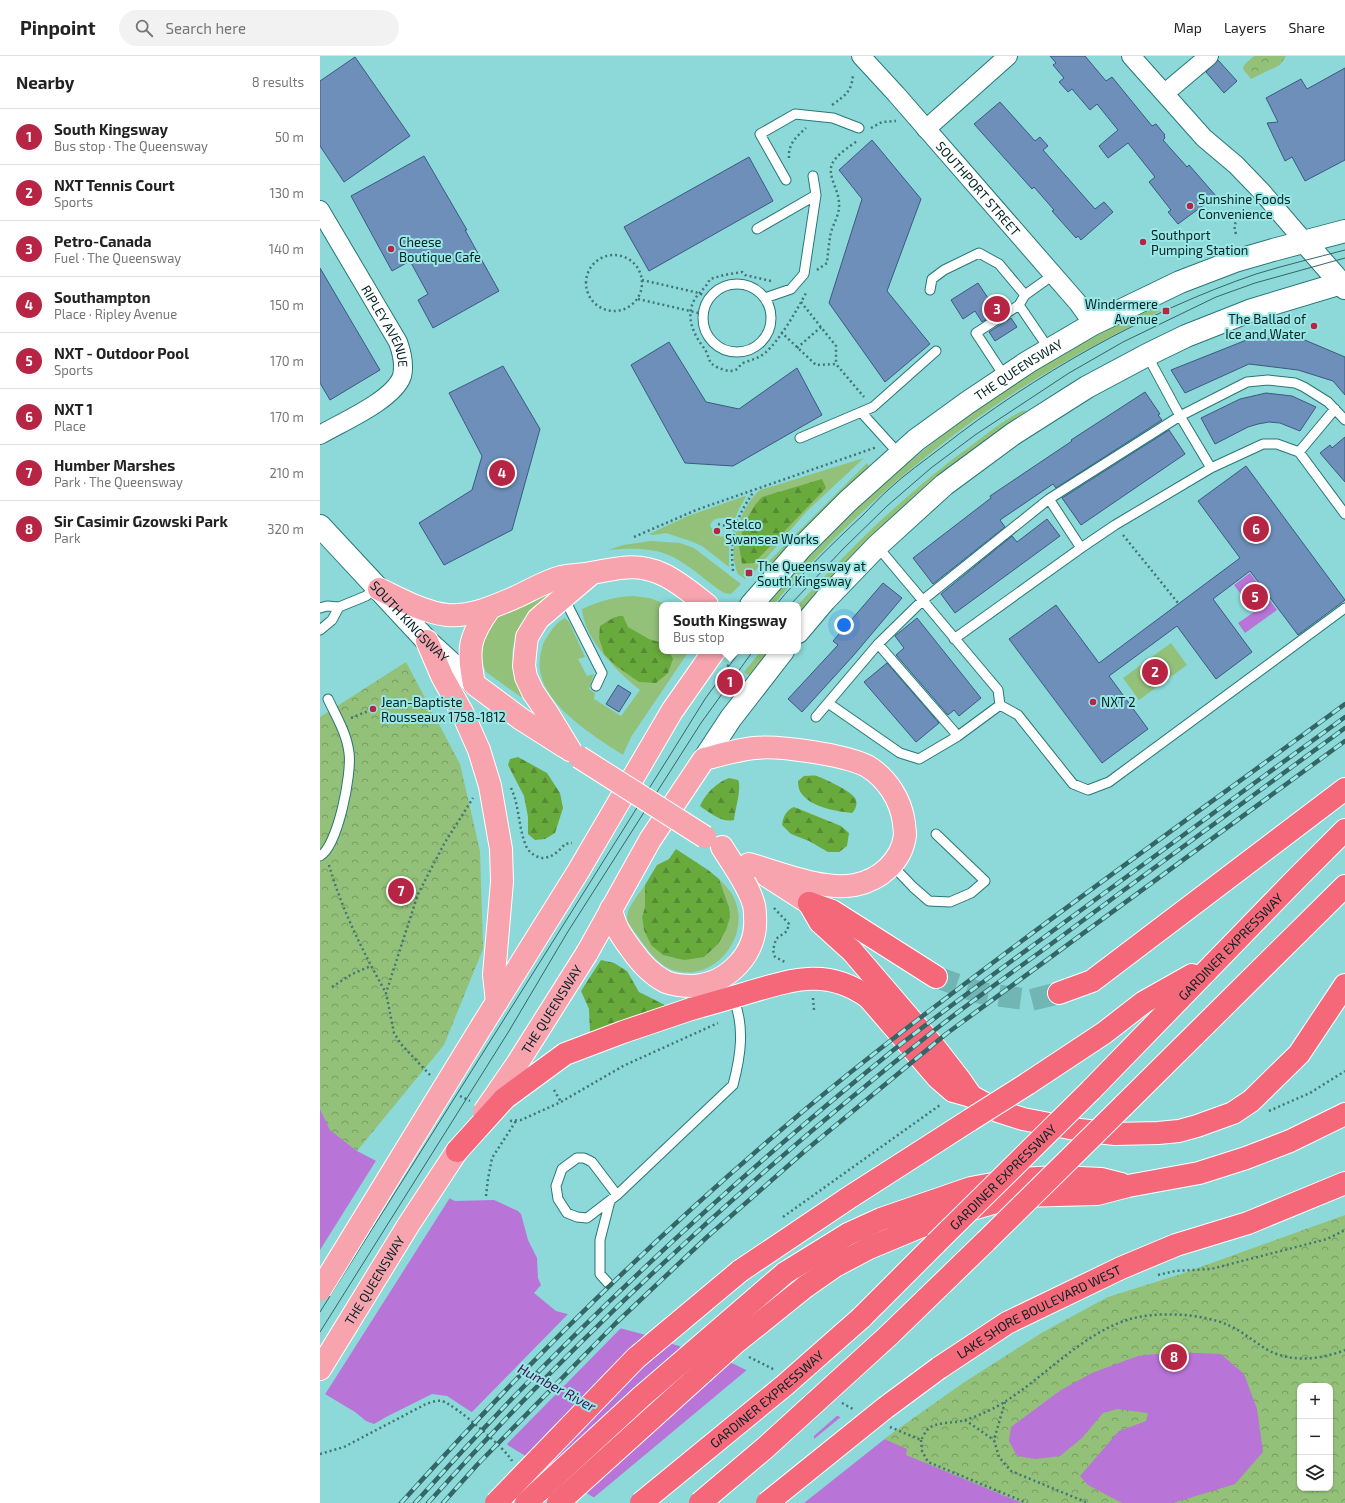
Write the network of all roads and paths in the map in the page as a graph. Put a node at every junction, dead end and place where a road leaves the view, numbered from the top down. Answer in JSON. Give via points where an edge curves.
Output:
{"nodes":[{"id":1,"x":861,"y":56,"type":"edge"},
{"id":2,"x":1008,"y":56,"type":"edge"},
{"id":3,"x":1131,"y":56,"type":"edge"},
{"id":4,"x":1208,"y":56,"type":"edge"},
{"id":5,"x":1165,"y":93,"type":"junction"},
{"id":6,"x":899,"y":121,"type":"dead end"},
{"id":7,"x":859,"y":128,"type":"dead end"},
{"id":8,"x":926,"y":128,"type":"junction"},
{"id":9,"x":869,"y":130,"type":"dead end"},
{"id":10,"x":858,"y":140,"type":"dead end"},
{"id":11,"x":814,"y":176,"type":"dead end"},
{"id":12,"x":786,"y":180,"type":"dead end"},
{"id":13,"x":816,"y":194,"type":"junction"},
{"id":14,"x":320,"y":210,"type":"edge"},
{"id":15,"x":1242,"y":216,"type":"dead end"},
{"id":16,"x":757,"y":229,"type":"dead end"},
{"id":17,"x":1345,"y":231,"type":"edge"},
{"id":18,"x":1236,"y":234,"type":"dead end"},
{"id":19,"x":1304,"y":241,"type":"junction"},
{"id":20,"x":814,"y":274,"type":"dead end"},
{"id":21,"x":1053,"y":275,"type":"junction"},
{"id":22,"x":642,"y":280,"type":"junction"},
{"id":23,"x":775,"y":282,"type":"dead end"},
{"id":24,"x":1344,"y":285,"type":"edge"},
{"id":25,"x":808,"y":290,"type":"dead end"},
{"id":26,"x":930,"y":290,"type":"dead end"},
{"id":27,"x":699,"y":293,"type":"junction"},
{"id":28,"x":1025,"y":295,"type":"junction"},
{"id":29,"x":709,"y":298,"type":"junction"},
{"id":30,"x":765,"y":298,"type":"junction"},
{"id":31,"x":638,"y":299,"type":"junction"},
{"id":32,"x":801,"y":302,"type":"junction"},
{"id":33,"x":1019,"y":305,"type":"junction"},
{"id":34,"x":691,"y":311,"type":"junction"},
{"id":35,"x":703,"y":314,"type":"junction"},
{"id":36,"x":1093,"y":324,"type":"junction"},
{"id":37,"x":821,"y":327,"type":"junction"},
{"id":38,"x":781,"y":332,"type":"junction"},
{"id":39,"x":797,"y":348,"type":"junction"},
{"id":40,"x":1049,"y":349,"type":"junction"},
{"id":41,"x":936,"y":351,"type":"dead end"},
{"id":42,"x":1147,"y":355,"type":"junction"},
{"id":43,"x":836,"y":364,"type":"junction"},
{"id":44,"x":1005,"y":377,"type":"junction"},
{"id":45,"x":873,"y":407,"type":"junction"},
{"id":46,"x":1335,"y":409,"type":"junction"},
{"id":47,"x":861,"y":412,"type":"junction"},
{"id":48,"x":1180,"y":416,"type":"junction"},
{"id":49,"x":1345,"y":420,"type":"edge"},
{"id":50,"x":320,"y":435,"type":"edge"},
{"id":51,"x":800,"y":438,"type":"dead end"},
{"id":52,"x":878,"y":447,"type":"dead end"},
{"id":53,"x":1299,"y":452,"type":"junction"},
{"id":54,"x":900,"y":455,"type":"junction"},
{"id":55,"x":1211,"y":468,"type":"junction"},
{"id":56,"x":754,"y":490,"type":"junction"},
{"id":57,"x":1049,"y":499,"type":"junction"},
{"id":58,"x":1345,"y":514,"type":"edge"},
{"id":59,"x":718,"y":524,"type":"dead end"},
{"id":60,"x":1115,"y":525,"type":"junction"},
{"id":61,"x":320,"y":526,"type":"edge"},
{"id":62,"x":734,"y":528,"type":"junction"},
{"id":63,"x":634,"y":537,"type":"dead end"},
{"id":64,"x":877,"y":546,"type":"junction"},
{"id":65,"x":1081,"y":548,"type":"junction"},
{"id":66,"x":733,"y":571,"type":"dead end"},
{"id":67,"x":592,"y":573,"type":"junction"},
{"id":68,"x":378,"y":588,"type":"junction"},
{"id":69,"x":564,"y":598,"type":"junction"},
{"id":70,"x":923,"y":600,"type":"junction"},
{"id":71,"x":702,"y":602,"type":"edge"},
{"id":72,"x":754,"y":602,"type":"edge"},
{"id":73,"x":1178,"y":603,"type":"dead end"},
{"id":74,"x":339,"y":607,"type":"junction"},
{"id":75,"x":320,"y":608,"type":"edge"},
{"id":76,"x":490,"y":608,"type":"junction"},
{"id":77,"x":1345,"y":608,"type":"edge"},
{"id":78,"x":801,"y":628,"type":"edge"},
{"id":79,"x":320,"y":630,"type":"edge"},
{"id":80,"x":954,"y":639,"type":"junction"},
{"id":81,"x":427,"y":641,"type":"junction"},
{"id":82,"x":878,"y":644,"type":"junction"},
{"id":83,"x":780,"y":654,"type":"edge"},
{"id":84,"x":719,"y":657,"type":"edge"},
{"id":85,"x":743,"y":677,"type":"dead end"},
{"id":86,"x":474,"y":684,"type":"junction"},
{"id":87,"x":596,"y":686,"type":"dead end"},
{"id":88,"x":328,"y":699,"type":"dead end"},
{"id":89,"x":828,"y":703,"type":"junction"},
{"id":90,"x":1000,"y":705,"type":"junction"},
{"id":91,"x":373,"y":709,"type":"dead end"},
{"id":92,"x":816,"y":717,"type":"dead end"},
{"id":93,"x":339,"y":723,"type":"junction"},
{"id":94,"x":958,"y":736,"type":"junction"},
{"id":95,"x":574,"y":754,"type":"junction"},
{"id":96,"x":704,"y":759,"type":"junction"},
{"id":97,"x":507,"y":785,"type":"dead end"},
{"id":98,"x":1345,"y":789,"type":"edge"},
{"id":99,"x":476,"y":795,"type":"dead end"},
{"id":100,"x":1345,"y":830,"type":"edge"},
{"id":101,"x":936,"y":834,"type":"dead end"},
{"id":102,"x":713,"y":842,"type":"junction"},
{"id":103,"x":572,"y":843,"type":"dead end"},
{"id":104,"x":322,"y":855,"type":"edge"},
{"id":105,"x":749,"y":864,"type":"junction"},
{"id":106,"x":892,"y":865,"type":"junction"},
{"id":107,"x":1345,"y":886,"type":"edge"},
{"id":108,"x":418,"y":894,"type":"dead end"},
{"id":109,"x":809,"y":903,"type":"junction"},
{"id":110,"x":773,"y":907,"type":"dead end"},
{"id":111,"x":611,"y":909,"type":"junction"},
{"id":112,"x":789,"y":962,"type":"dead end"},
{"id":113,"x":1214,"y":963,"type":"junction"},
{"id":114,"x":371,"y":966,"type":"junction"},
{"id":115,"x":936,"y":977,"type":"tunnel mouth"},
{"id":116,"x":1345,"y":985,"type":"edge"},
{"id":117,"x":332,"y":987,"type":"dead end"},
{"id":118,"x":386,"y":993,"type":"dead end"},
{"id":119,"x":1059,"y":993,"type":"tunnel mouth"},
{"id":120,"x":497,"y":1002,"type":"junction"},
{"id":121,"x":736,"y":1004,"type":"junction"},
{"id":122,"x":623,"y":1066,"type":"dead end"},
{"id":123,"x":554,"y":1090,"type":"dead end"},
{"id":124,"x":971,"y":1096,"type":"junction"},
{"id":125,"x":561,"y":1102,"type":"dead end"},
{"id":126,"x":942,"y":1104,"type":"dead end"},
{"id":127,"x":1345,"y":1114,"type":"edge"},
{"id":128,"x":516,"y":1120,"type":"dead end"},
{"id":129,"x":457,"y":1151,"type":"junction"},
{"id":130,"x":1345,"y":1183,"type":"edge"},
{"id":131,"x":1128,"y":1186,"type":"junction"},
{"id":132,"x":486,"y":1196,"type":"dead end"},
{"id":133,"x":614,"y":1198,"type":"junction"},
{"id":134,"x":784,"y":1216,"type":"dead end"},
{"id":135,"x":1345,"y":1230,"type":"edge"},
{"id":136,"x":1154,"y":1276,"type":"dead end"},
{"id":137,"x":608,"y":1283,"type":"dead end"},
{"id":138,"x":320,"y":1290,"type":"edge"},
{"id":139,"x":1345,"y":1350,"type":"edge"},
{"id":140,"x":320,"y":1369,"type":"edge"},
{"id":141,"x":1006,"y":1401,"type":"junction"},
{"id":142,"x":965,"y":1420,"type":"junction"},
{"id":143,"x":899,"y":1431,"type":"dead end"},
{"id":144,"x":921,"y":1440,"type":"junction"},
{"id":145,"x":994,"y":1440,"type":"junction"},
{"id":146,"x":320,"y":1454,"type":"edge"},
{"id":147,"x":513,"y":1462,"type":"dead end"},
{"id":148,"x":496,"y":1503,"type":"edge"},
{"id":149,"x":526,"y":1503,"type":"edge"},
{"id":150,"x":558,"y":1503,"type":"edge"},
{"id":151,"x":641,"y":1503,"type":"edge"},
{"id":152,"x":700,"y":1503,"type":"edge"},
{"id":153,"x":767,"y":1503,"type":"edge"},
{"id":154,"x":1027,"y":1503,"type":"edge"},
{"id":155,"x":1088,"y":1503,"type":"edge"}],
"edges":[{"from":1,"to":8,"type":"street","name":"SOUTHPORT STREET"},
{"from":2,"to":8,"type":"street"},
{"from":3,"to":5,"type":"street"},
{"from":4,"to":5,"type":"street"},
{"from":5,"to":19,"type":"street","via":[[1204,138],[1236,165],[1262,192]]},
{"from":6,"to":9,"type":"path","via":[[882,122]]},
{"from":7,"to":12,"type":"lane","via":[[833,118],[795,114],[760,134]]},
{"from":8,"to":21,"type":"street","name":"SOUTHPORT STREET"},
{"from":10,"to":20,"type":"path","via":[[832,164],[831,172],[840,202],[839,213],[831,234],[827,263]]},
{"from":11,"to":13,"type":"lane"},
{"from":13,"to":16,"type":"lane"},
{"from":13,"to":30,"type":"lane","via":[[804,274],[791,290]]},
{"from":14,"to":50,"type":"street","name":"RIPLEY AVENUE","via":[[398,342],[403,364],[400,381],[380,401]]},
{"from":15,"to":18,"type":"path","via":[[1234,224]]},
{"from":17,"to":19,"type":"main road","name":"THE QUEENSWAY"},
{"from":19,"to":24,"type":"main road"},
{"from":19,"to":36,"type":"main road","name":"THE QUEENSWAY","via":[[1235,261],[1180,282]]},
{"from":21,"to":28,"type":"lane"},
{"from":21,"to":36,"type":"street","name":"SOUTHPORT STREET"},
{"from":22,"to":27,"type":"path"},
{"from":22,"to":31,"type":"path","via":[[643,285]]},
{"from":22,"to":31,"type":"path","via":[[638,266],[631,260],[613,254],[595,262],[586,278],[588,296],[601,309],[619,312]]},
{"from":23,"to":27,"type":"path","via":[[742,272],[724,274],[710,279]]},
{"from":24,"to":42,"type":"main road","via":[[1252,310],[1186,336]]},
{"from":25,"to":32,"type":"path"},
{"from":26,"to":28,"type":"lane","via":[[932,279],[944,270],[979,253],[999,264]]},
{"from":27,"to":29,"type":"path"},
{"from":27,"to":34,"type":"path","via":[[695,297]]},
{"from":28,"to":33,"type":"lane"},
{"from":29,"to":30,"type":"lane","via":[[727,285],[737,284],[758,290]]},
{"from":29,"to":35,"type":"lane"},
{"from":30,"to":35,"type":"lane","via":[[772,319],[770,330],[764,340],[746,352],[734,353],[714,344],[707,336]]},
{"from":31,"to":34,"type":"path"},
{"from":32,"to":37,"type":"path"},
{"from":32,"to":38,"type":"path"},
{"from":33,"to":40,"type":"lane"},
{"from":33,"to":44,"type":"lane","via":[[976,333]]},
{"from":34,"to":35,"type":"path"},
{"from":34,"to":38,"type":"path","via":[[694,332],[710,362],[732,372],[741,364],[765,353]]},
{"from":36,"to":40,"type":"main road","name":"THE QUEENSWAY"},
{"from":37,"to":39,"type":"path"},
{"from":37,"to":43,"type":"path","via":[[836,346]]},
{"from":38,"to":39,"type":"path"},
{"from":39,"to":43,"type":"path","via":[[816,364]]},
{"from":40,"to":44,"type":"main road","name":"THE QUEENSWAY"},
{"from":41,"to":45,"type":"lane"},
{"from":42,"to":48,"type":"lane"},
{"from":42,"to":64,"type":"main road","via":[[1087,387],[1013,434],[944,485]]},
{"from":43,"to":45,"type":"path"},
{"from":44,"to":54,"type":"main road","name":"THE QUEENSWAY","via":[[922,436]]},
{"from":45,"to":47,"type":"lane"},
{"from":46,"to":48,"type":"lane","via":[[1317,394],[1295,383],[1261,380],[1239,385]]},
{"from":46,"to":49,"type":"lane"},
{"from":46,"to":53,"type":"lane"},
{"from":47,"to":51,"type":"lane"},
{"from":47,"to":54,"type":"lane"},
{"from":48,"to":55,"type":"lane"},
{"from":48,"to":57,"type":"lane"},
{"from":52,"to":56,"type":"path"},
{"from":53,"to":55,"type":"lane","via":[[1277,444],[1263,444]]},
{"from":53,"to":58,"type":"lane"},
{"from":54,"to":72,"type":"main road","name":"THE QUEENSWAY","via":[[806,542]]},
{"from":55,"to":60,"type":"lane"},
{"from":56,"to":62,"type":"path","via":[[742,508]]},
{"from":56,"to":63,"type":"path","via":[[696,510]]},
{"from":57,"to":65,"type":"lane"},
{"from":57,"to":70,"type":"lane"},
{"from":59,"to":62,"type":"path"},
{"from":60,"to":65,"type":"lane"},
{"from":60,"to":73,"type":"path"},
{"from":61,"to":68,"type":"main road","name":"SOUTH KINGSWAY"},
{"from":62,"to":66,"type":"path","via":[[731,549]]},
{"from":64,"to":70,"type":"lane"},
{"from":64,"to":78,"type":"main road"},
{"from":65,"to":80,"type":"lane"},
{"from":67,"to":69,"type":"main road"},
{"from":67,"to":71,"type":"main road","via":[[624,567],[643,568],[663,574]]},
{"from":67,"to":76,"type":"main road","via":[[561,577]]},
{"from":68,"to":74,"type":"lane"},
{"from":68,"to":76,"type":"main road","via":[[412,604],[447,615]]},
{"from":68,"to":81,"type":"main road","name":"SOUTH KINGSWAY"},
{"from":69,"to":87,"type":"lane","via":[[602,674]]},
{"from":69,"to":95,"type":"main road","via":[[548,609],[532,628],[527,637],[524,666],[533,692]]},
{"from":70,"to":80,"type":"lane"},
{"from":70,"to":82,"type":"lane"},
{"from":74,"to":75,"type":"lane"},
{"from":74,"to":79,"type":"lane","via":[[332,620]]},
{"from":76,"to":86,"type":"main road","via":[[479,625],[470,647]]},
{"from":77,"to":90,"type":"lane","via":[[1109,782],[1088,790],[1073,784],[1018,715]]},
{"from":80,"to":90,"type":"lane","via":[[998,690]]},
{"from":81,"to":86,"type":"main road","name":"SOUTH KINGSWAY"},
{"from":81,"to":120,"type":"main road","via":[[479,750],[490,786],[501,849],[502,882],[494,975]]},
{"from":82,"to":89,"type":"lane"},
{"from":82,"to":94,"type":"lane"},
{"from":83,"to":96,"type":"main road","name":"THE QUEENSWAY","via":[[731,718]]},
{"from":84,"to":85,"type":"path"},
{"from":84,"to":120,"type":"main road","via":[[672,711]]},
{"from":86,"to":95,"type":"main road","name":"SOUTH KINGSWAY"},
{"from":88,"to":93,"type":"lane"},
{"from":89,"to":92,"type":"lane"},
{"from":89,"to":94,"type":"lane","via":[[900,753],[919,759]]},
{"from":90,"to":94,"type":"lane"},
{"from":91,"to":93,"type":"path"},
{"from":93,"to":104,"type":"lane","via":[[349,751],[350,766],[345,799]]},
{"from":95,"to":102,"type":"main road","name":"SOUTH KINGSWAY","bridge":true},
{"from":96,"to":106,"type":"main road","via":[[741,749],[772,748],[843,758],[866,766],[886,781],[903,814],[905,834],[900,852]]},
{"from":96,"to":111,"type":"main road","name":"THE QUEENSWAY","via":[[650,840]]},
{"from":97,"to":103,"type":"path","via":[[513,792],[525,842],[532,854],[540,858],[550,857],[565,844]]},
{"from":98,"to":119,"type":"highway","via":[[1092,981]]},
{"from":99,"to":108,"type":"path","via":[[444,844]]},
{"from":100,"to":113,"type":"highway","name":"GARDINER EXPRESSWAY"},
{"from":101,"to":106,"type":"lane","via":[[985,881],[971,893],[950,902],[929,901]]},
{"from":102,"to":105,"type":"main road","name":"SOUTH KINGSWAY"},
{"from":102,"to":111,"type":"main road","via":[[742,880],[754,903],[756,924],[755,935],[747,953],[733,970],[722,978],[709,983],[686,986],[667,982],[658,977],[635,955],[615,925]]},
{"from":104,"to":114,"type":"path"},
{"from":105,"to":106,"type":"main road","via":[[827,886],[854,885],[868,881]]},
{"from":105,"to":109,"type":"main road","name":"SOUTH KINGSWAY"},
{"from":107,"to":152,"type":"highway","bridge":true,"via":[[888,1336],[765,1448]]},
{"from":109,"to":115,"type":"highway","via":[[832,911]]},
{"from":109,"to":124,"type":"highway","via":[[820,922],[852,951],[936,1050]]},
{"from":110,"to":112,"type":"path","via":[[789,924],[787,931],[776,939],[773,950],[775,957],[783,962]]},
{"from":111,"to":129,"type":"main road","name":"THE QUEENSWAY","bridge":true,"via":[[587,953],[517,1064]]},
{"from":113,"to":148,"type":"highway","bridge":true,"via":[[1144,1002],[1104,1033],[740,1271],[636,1358]]},
{"from":113,"to":151,"type":"highway","name":"GARDINER EXPRESSWAY","bridge":true,"via":[[1091,1090],[860,1318],[786,1385]]},
{"from":114,"to":117,"type":"path"},
{"from":114,"to":118,"type":"path"},
{"from":116,"to":124,"type":"highway","via":[[1299,1054],[1270,1084],[1233,1113],[1197,1126],[1158,1133],[1122,1134],[1080,1130],[1023,1119],[998,1111]]},
{"from":120,"to":138,"type":"main road","bridge":true},
{"from":121,"to":122,"type":"path","via":[[729,1017]]},
{"from":121,"to":124,"type":"highway","via":[[795,980],[828,980],[844,984],[870,998],[938,1078],[953,1091]]},
{"from":121,"to":129,"type":"highway","bridge":true,"via":[[691,1009],[565,1054],[505,1098]]},
{"from":121,"to":133,"type":"lane","via":[[741,1030],[739,1061],[733,1085]]},
{"from":123,"to":125,"type":"path"},
{"from":126,"to":134,"type":"path"},
{"from":127,"to":131,"type":"highway","via":[[1290,1141],[1246,1158],[1199,1173]]},
{"from":128,"to":132,"type":"path","via":[[492,1158]]},
{"from":129,"to":140,"type":"main road","name":"THE QUEENSWAY"},
{"from":130,"to":153,"type":"highway","name":"LAKE SHORE BOULEVARD WEST","bridge":true,"via":[[1248,1222],[1176,1245],[1121,1268],[1007,1323],[938,1368]]},
{"from":131,"to":149,"type":"highway","bridge":true,"via":[[1101,1179],[1019,1179],[971,1188],[881,1219],[848,1234],[785,1273],[641,1397]]},
{"from":131,"to":150,"type":"highway","bridge":true,"via":[[1097,1194],[1017,1196],[941,1218],[869,1248],[835,1266],[734,1344]]},
{"from":133,"to":133,"type":"lane","via":[[587,1218],[568,1213],[558,1199],[556,1186],[562,1169],[577,1158],[592,1162]]},
{"from":133,"to":137,"type":"lane","via":[[600,1240],[600,1274]]},
{"from":135,"to":136,"type":"path","via":[[1327,1239],[1211,1269],[1175,1271]]},
{"from":139,"to":141,"type":"path","via":[[1311,1359],[1281,1356],[1218,1321],[1171,1314],[1146,1316],[1110,1327],[1085,1342]]},
{"from":141,"to":142,"type":"path"},
{"from":141,"to":145,"type":"path"},
{"from":142,"to":144,"type":"path","via":[[935,1425],[928,1429]]},
{"from":142,"to":145,"type":"path"},
{"from":143,"to":144,"type":"path"},
{"from":144,"to":154,"type":"path","via":[[922,1451],[928,1462]]},
{"from":145,"to":155,"type":"path","via":[[999,1457],[1010,1471]]},
{"from":146,"to":147,"type":"path","via":[[344,1447],[424,1405],[441,1401],[450,1404],[505,1450]]}]}
